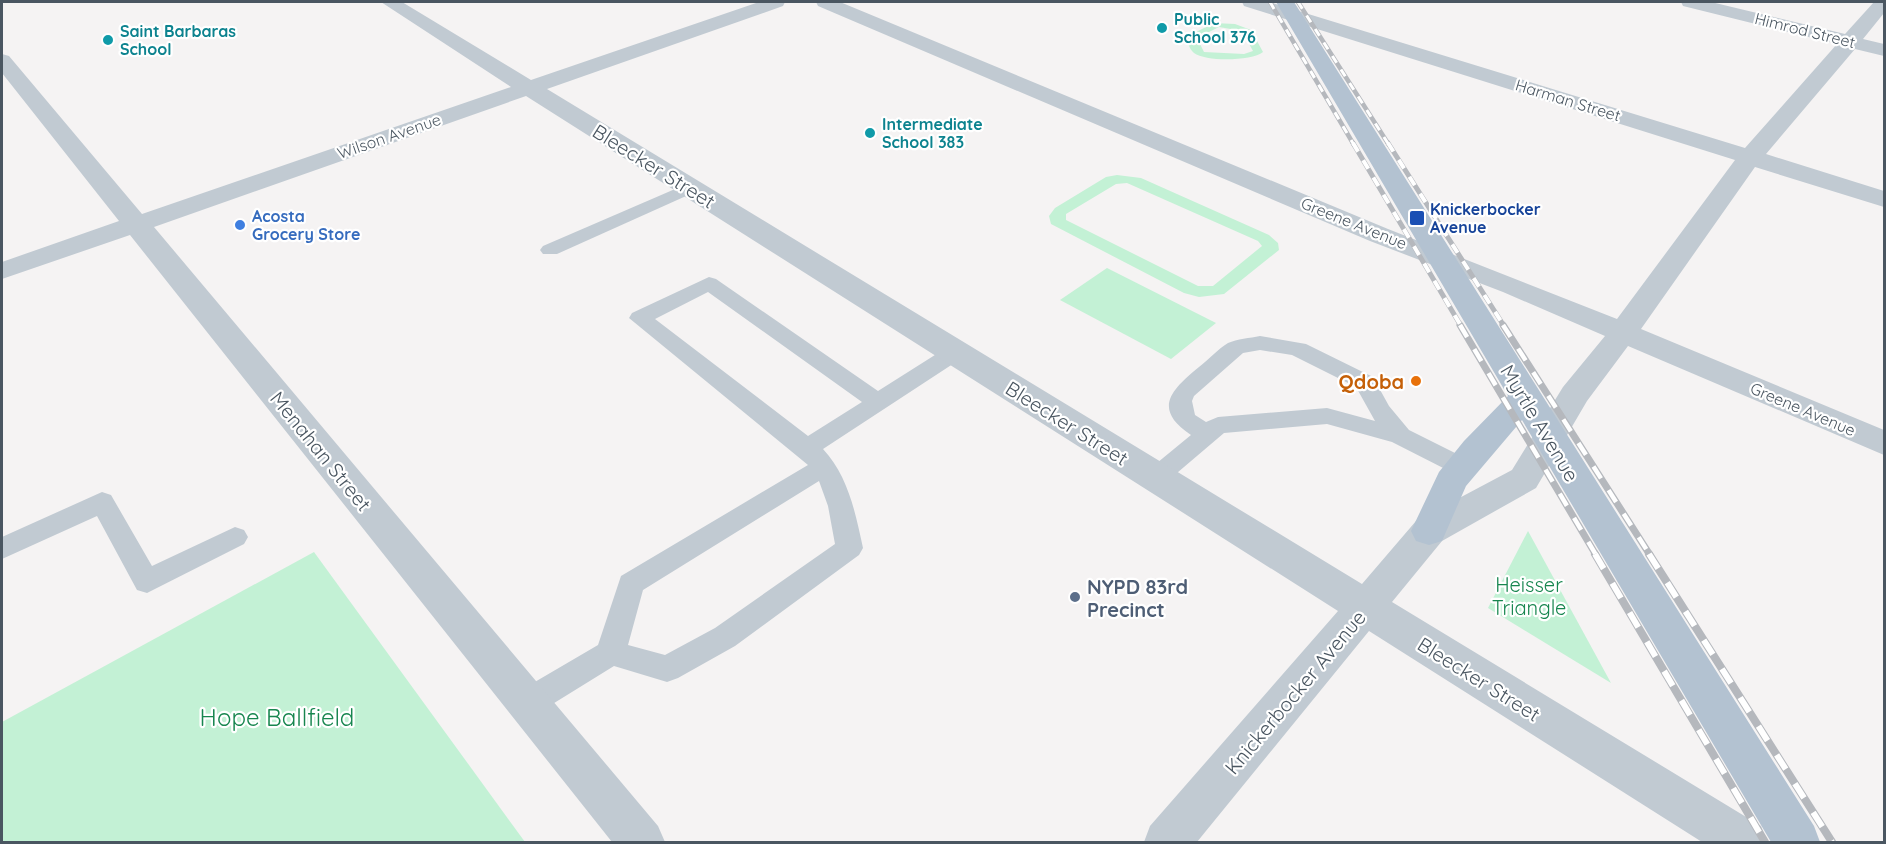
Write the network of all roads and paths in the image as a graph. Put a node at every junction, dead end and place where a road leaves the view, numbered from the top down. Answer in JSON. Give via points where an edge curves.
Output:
{"nodes":[{"id":1,"x":390,"y":2,"type":"edge"},
{"id":2,"x":776,"y":2,"type":"edge"},
{"id":3,"x":825,"y":2,"type":"edge"},
{"id":4,"x":1251,"y":2,"type":"edge"},
{"id":5,"x":1690,"y":2,"type":"edge"},
{"id":6,"x":1884,"y":2,"type":"edge"},
{"id":7,"x":1289,"y":8,"type":"edge"},
{"id":8,"x":1850,"y":42,"type":"junction"},
{"id":9,"x":1884,"y":50,"type":"edge"},
{"id":10,"x":2,"y":60,"type":"edge"},
{"id":11,"x":529,"y":88,"type":"junction"},
{"id":12,"x":1751,"y":157,"type":"junction"},
{"id":13,"x":690,"y":188,"type":"junction"},
{"id":14,"x":1884,"y":199,"type":"edge"},
{"id":15,"x":135,"y":225,"type":"junction"},
{"id":16,"x":550,"y":250,"type":"dead end"},
{"id":17,"x":1440,"y":256,"type":"junction"},
{"id":18,"x":2,"y":271,"type":"edge"},
{"id":19,"x":1622,"y":334,"type":"junction"},
{"id":20,"x":954,"y":353,"type":"junction"},
{"id":21,"x":1524,"y":398,"type":"junction"},
{"id":22,"x":878,"y":402,"type":"junction"},
{"id":23,"x":1207,"y":435,"type":"junction"},
{"id":24,"x":1400,"y":436,"type":"junction"},
{"id":25,"x":1549,"y":439,"type":"junction"},
{"id":26,"x":1884,"y":443,"type":"edge"},
{"id":27,"x":816,"y":457,"type":"junction"},
{"id":28,"x":1462,"y":467,"type":"junction"},
{"id":29,"x":1155,"y":478,"type":"junction"},
{"id":30,"x":1429,"y":531,"type":"junction"},
{"id":31,"x":235,"y":537,"type":"dead end"},
{"id":32,"x":2,"y":549,"type":"edge"},
{"id":33,"x":1365,"y":609,"type":"junction"},
{"id":34,"x":611,"y":653,"type":"junction"},
{"id":35,"x":527,"y":703,"type":"junction"},
{"id":36,"x":641,"y":843,"type":"edge"},
{"id":37,"x":1167,"y":843,"type":"edge"},
{"id":38,"x":1744,"y":843,"type":"edge"},
{"id":39,"x":1797,"y":843,"type":"edge"}],
"edges":[{"from":1,"to":11,"type":"street","name":"Bleecker Street"},
{"from":2,"to":11,"type":"street","name":"Wilson Avenue"},
{"from":3,"to":17,"type":"street","name":"Greene Avenue","via":[[1379,235]]},
{"from":4,"to":7,"type":"street","name":"Harman Street"},
{"from":5,"to":8,"type":"street","name":"Himrod Street"},
{"from":6,"to":8,"type":"street","name":"Knickerbocker Avenue"},
{"from":7,"to":12,"type":"street","name":"Harman Street"},
{"from":7,"to":17,"type":"main road","name":"Myrtle Avenue"},
{"from":8,"to":9,"type":"street","name":"Himrod Street"},
{"from":8,"to":12,"type":"street","name":"Knickerbocker Avenue"},
{"from":10,"to":15,"type":"street","name":"Menahan Street"},
{"from":11,"to":13,"type":"street","name":"Bleecker Street"},
{"from":11,"to":15,"type":"street","name":"Wilson Avenue"},
{"from":12,"to":14,"type":"street","name":"Harman Street"},
{"from":12,"to":19,"type":"street","name":"Knickerbocker Avenue"},
{"from":13,"to":16,"type":"lane"},
{"from":13,"to":20,"type":"street","name":"Bleecker Street"},
{"from":15,"to":18,"type":"street","name":"Wilson Avenue"},
{"from":15,"to":35,"type":"street","name":"Menahan Street"},
{"from":17,"to":19,"type":"street","name":"Greene Avenue"},
{"from":17,"to":21,"type":"main road","name":"Myrtle Avenue"},
{"from":19,"to":25,"type":"street","name":"Knickerbocker Avenue","via":[[1574,394]]},
{"from":19,"to":26,"type":"street","name":"Greene Avenue"},
{"from":20,"to":22,"type":"lane"},
{"from":20,"to":29,"type":"street","name":"Bleecker Street"},
{"from":21,"to":25,"type":"main road","name":"Myrtle Avenue"},
{"from":21,"to":28,"type":"main road"},
{"from":22,"to":27,"type":"lane"},
{"from":22,"to":27,"type":"lane","via":[[709,283],[640,318]]},
{"from":23,"to":24,"type":"lane","via":[[1218,425],[1327,416]]},
{"from":23,"to":24,"type":"lane","via":[[1184,419],[1180,401],[1184,392],[1236,348],[1260,343],[1298,349],[1353,374],[1365,382],[1379,410]]},
{"from":23,"to":29,"type":"lane"},
{"from":24,"to":28,"type":"lane"},
{"from":25,"to":30,"type":"street","name":"Knickerbocker Avenue","via":[[1524,479]]},
{"from":25,"to":39,"type":"main road","name":"Myrtle Avenue"},
{"from":27,"to":34,"type":"lane","via":[[631,584]]},
{"from":27,"to":34,"type":"lane","via":[[840,501],[849,548],[725,637],[667,669]]},
{"from":28,"to":30,"type":"main road","via":[[1451,481]]},
{"from":29,"to":33,"type":"street","name":"Bleecker Street"},
{"from":30,"to":33,"type":"street","name":"Knickerbocker Avenue"},
{"from":31,"to":32,"type":"lane","via":[[147,582],[102,502]]},
{"from":33,"to":37,"type":"street","name":"Knickerbocker Avenue"},
{"from":33,"to":38,"type":"street","name":"Bleecker Street"},
{"from":34,"to":35,"type":"lane"},
{"from":35,"to":36,"type":"street","name":"Menahan Street"}]}
